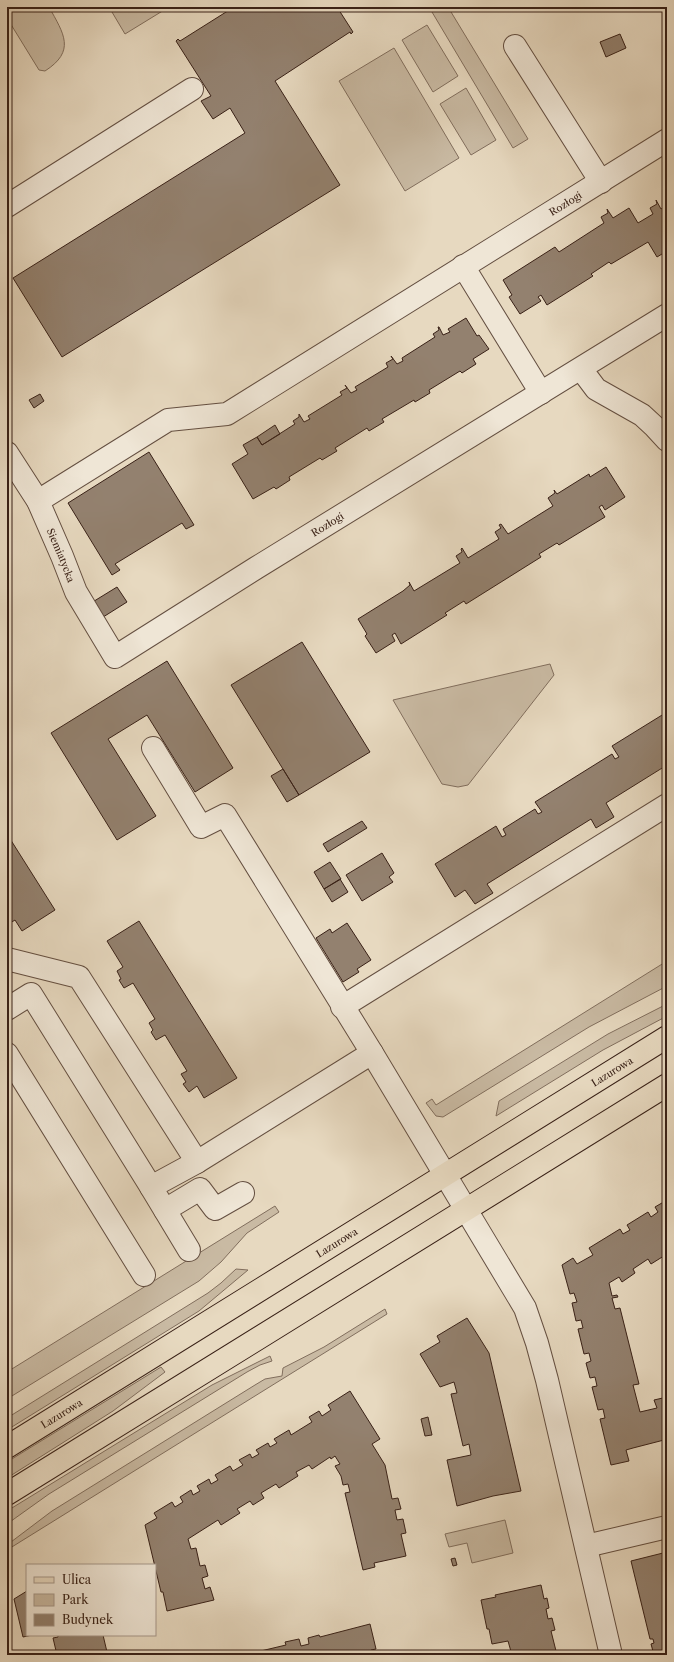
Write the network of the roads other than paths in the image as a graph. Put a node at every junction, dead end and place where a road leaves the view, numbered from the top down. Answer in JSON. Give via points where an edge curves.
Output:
{"nodes":[{"id":1,"x":515,"y":46,"type":"dead end"},
{"id":2,"x":192,"y":89,"type":"dead end"},
{"id":3,"x":667,"y":140,"type":"edge"},
{"id":4,"x":601,"y":182,"type":"junction"},
{"id":5,"x":7,"y":206,"type":"edge"},
{"id":6,"x":463,"y":266,"type":"junction"},
{"id":7,"x":667,"y":315,"type":"edge"},
{"id":8,"x":580,"y":369,"type":"junction"},
{"id":9,"x":541,"y":393,"type":"junction"},
{"id":10,"x":667,"y":440,"type":"edge"},
{"id":11,"x":7,"y":453,"type":"edge"},
{"id":12,"x":38,"y":501,"type":"junction"},
{"id":13,"x":114,"y":657,"type":"joint"},
{"id":14,"x":153,"y":748,"type":"dead end"},
{"id":15,"x":667,"y":805,"type":"edge"},
{"id":16,"x":7,"y":959,"type":"edge"},
{"id":17,"x":342,"y":1007,"type":"junction"},
{"id":18,"x":7,"y":1009,"type":"edge"},
{"id":19,"x":667,"y":1038,"type":"edge"},
{"id":20,"x":372,"y":1053,"type":"junction"},
{"id":21,"x":7,"y":1054,"type":"edge"},
{"id":22,"x":667,"y":1085,"type":"edge"},
{"id":23,"x":197,"y":1162,"type":"junction"},
{"id":24,"x":446,"y":1174,"type":"junction"},
{"id":25,"x":151,"y":1187,"type":"junction"},
{"id":26,"x":243,"y":1193,"type":"dead end"},
{"id":27,"x":165,"y":1210,"type":"junction"},
{"id":28,"x":467,"y":1210,"type":"junction"},
{"id":29,"x":189,"y":1250,"type":"dead end"},
{"id":30,"x":144,"y":1275,"type":"dead end"},
{"id":31,"x":7,"y":1447,"type":"edge"},
{"id":32,"x":7,"y":1494,"type":"edge"},
{"id":33,"x":667,"y":1527,"type":"edge"},
{"id":34,"x":586,"y":1546,"type":"junction"},
{"id":35,"x":611,"y":1655,"type":"edge"}],
"edges":[{"from":1,"to":4,"type":"street"},
{"from":2,"to":5,"type":"street"},
{"from":3,"to":4,"type":"street","name":"Rozłogi"},
{"from":4,"to":6,"type":"street","name":"Rozłogi"},
{"from":6,"to":9,"type":"street"},
{"from":6,"to":12,"type":"street","name":"Rozłogi","via":[[227,414],[168,420]]},
{"from":7,"to":8,"type":"street","name":"Rozłogi"},
{"from":8,"to":9,"type":"street","name":"Rozłogi"},
{"from":8,"to":10,"type":"street","via":[[596,388],[642,415]]},
{"from":9,"to":13,"type":"street","name":"Rozłogi"},
{"from":11,"to":12,"type":"street","name":"Siemiatycka"},
{"from":12,"to":13,"type":"street","name":"Siemiatycka","via":[[76,592]]},
{"from":14,"to":17,"type":"street","via":[[201,827],[225,814]]},
{"from":15,"to":17,"type":"street"},
{"from":16,"to":23,"type":"street","via":[[79,977]]},
{"from":17,"to":20,"type":"street"},
{"from":18,"to":25,"type":"street","via":[[31,994]]},
{"from":19,"to":24,"type":"main road","name":"Lazurowa"},
{"from":20,"to":23,"type":"street"},
{"from":20,"to":24,"type":"street"},
{"from":21,"to":30,"type":"street"},
{"from":22,"to":28,"type":"main road"},
{"from":23,"to":25,"type":"street"},
{"from":24,"to":28,"type":"street"},
{"from":24,"to":31,"type":"main road","name":"Lazurowa"},
{"from":25,"to":27,"type":"street"},
{"from":26,"to":27,"type":"street","via":[[215,1209],[200,1189]]},
{"from":27,"to":29,"type":"street"},
{"from":28,"to":32,"type":"main road"},
{"from":28,"to":34,"type":"street","via":[[525,1308],[538,1343]]},
{"from":33,"to":34,"type":"street"},
{"from":34,"to":35,"type":"street"}]}
